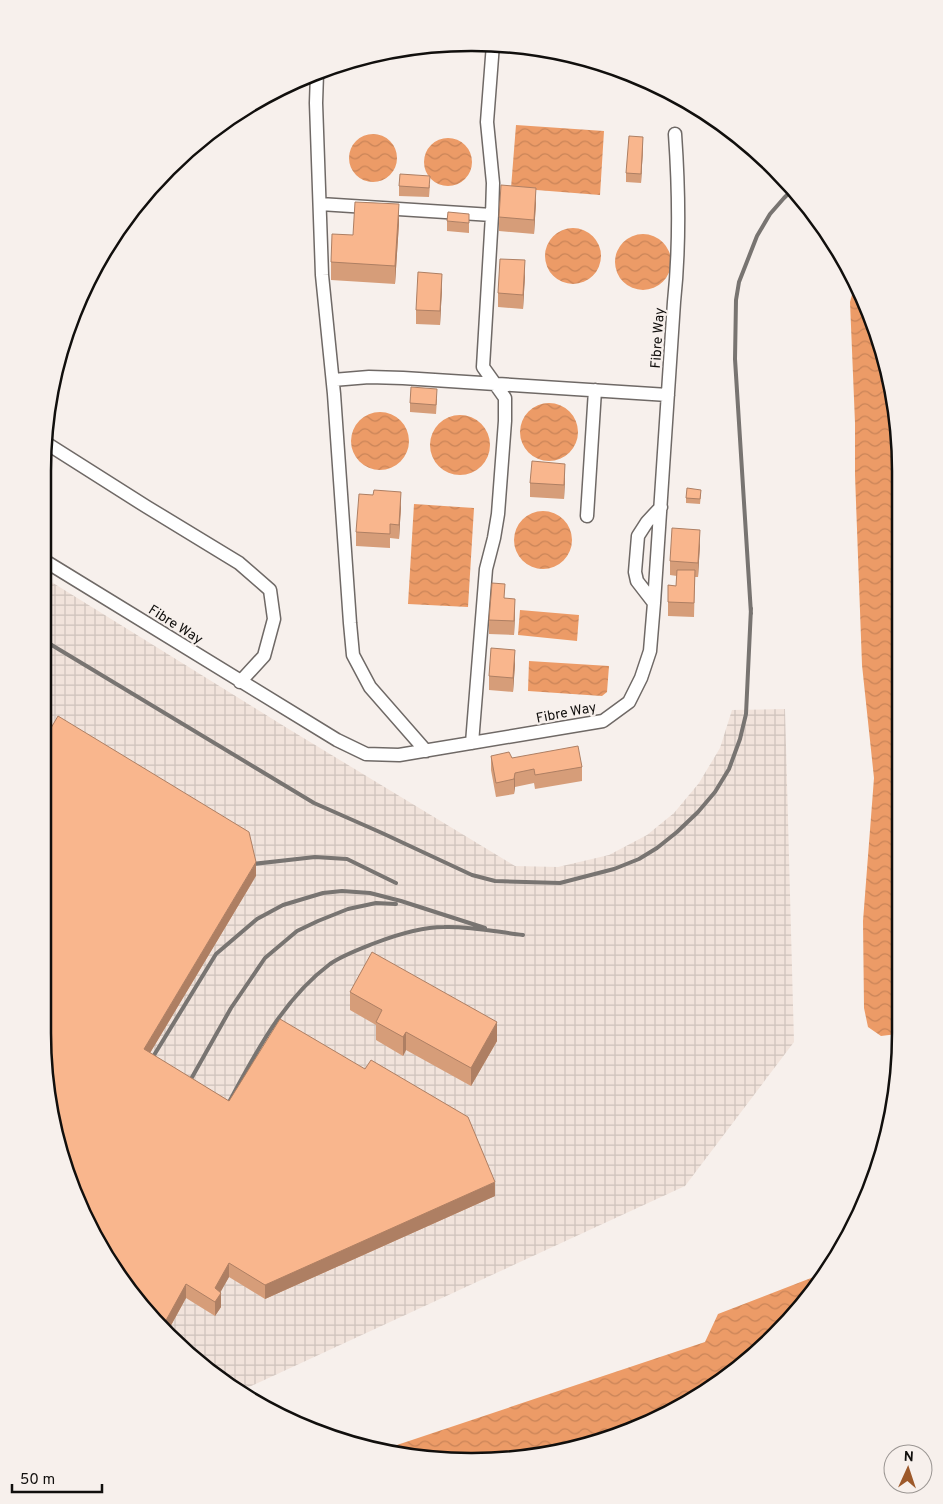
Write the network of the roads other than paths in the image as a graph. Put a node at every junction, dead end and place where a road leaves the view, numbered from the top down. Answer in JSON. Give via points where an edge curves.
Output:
{"nodes":[{"id":1,"x":493,"y":52,"type":"edge"},
{"id":2,"x":317,"y":81,"type":"edge"},
{"id":3,"x":675,"y":134,"type":"dead end"},
{"id":4,"x":320,"y":204,"type":"junction"},
{"id":5,"x":492,"y":215,"type":"junction"},
{"id":6,"x":333,"y":380,"type":"junction"},
{"id":7,"x":494,"y":383,"type":"junction"},
{"id":8,"x":595,"y":390,"type":"junction"},
{"id":9,"x":668,"y":395,"type":"junction"},
{"id":10,"x":52,"y":447,"type":"edge"},
{"id":11,"x":660,"y":507,"type":"junction"},
{"id":12,"x":587,"y":516,"type":"dead end"},
{"id":13,"x":51,"y":565,"type":"edge"},
{"id":14,"x":654,"y":603,"type":"junction"},
{"id":15,"x":240,"y":682,"type":"junction"},
{"id":16,"x":472,"y":743,"type":"junction"},
{"id":17,"x":426,"y":751,"type":"junction"}],
"edges":[{"from":1,"to":5,"type":"lane","via":[[488,122]]},
{"from":2,"to":4,"type":"lane"},
{"from":3,"to":9,"type":"lane","name":"Fibre Way","via":[[678,268]]},
{"from":4,"to":5,"type":"lane"},
{"from":4,"to":6,"type":"lane","via":[[322,275]]},
{"from":5,"to":7,"type":"lane","via":[[483,367]]},
{"from":6,"to":7,"type":"lane","via":[[369,377]]},
{"from":6,"to":17,"type":"lane","via":[[353,655],[370,687]]},
{"from":7,"to":8,"type":"lane"},
{"from":7,"to":16,"type":"lane","via":[[505,398],[505,422],[498,514],[486,569]]},
{"from":8,"to":9,"type":"lane"},
{"from":8,"to":12,"type":"lane"},
{"from":9,"to":11,"type":"lane","name":"Fibre Way"},
{"from":10,"to":15,"type":"lane","via":[[239,563],[270,590],[274,619],[264,656]]},
{"from":11,"to":14,"type":"lane","name":"Fibre Way"},
{"from":11,"to":14,"type":"lane","via":[[638,536],[635,572],[637,581]]},
{"from":13,"to":15,"type":"lane","name":"Fibre Way"},
{"from":14,"to":16,"type":"lane","name":"Fibre Way","via":[[650,651],[629,702],[604,721]]},
{"from":15,"to":17,"type":"lane","name":"Fibre Way","via":[[366,754],[399,755]]},
{"from":16,"to":17,"type":"lane","name":"Fibre Way"}]}
